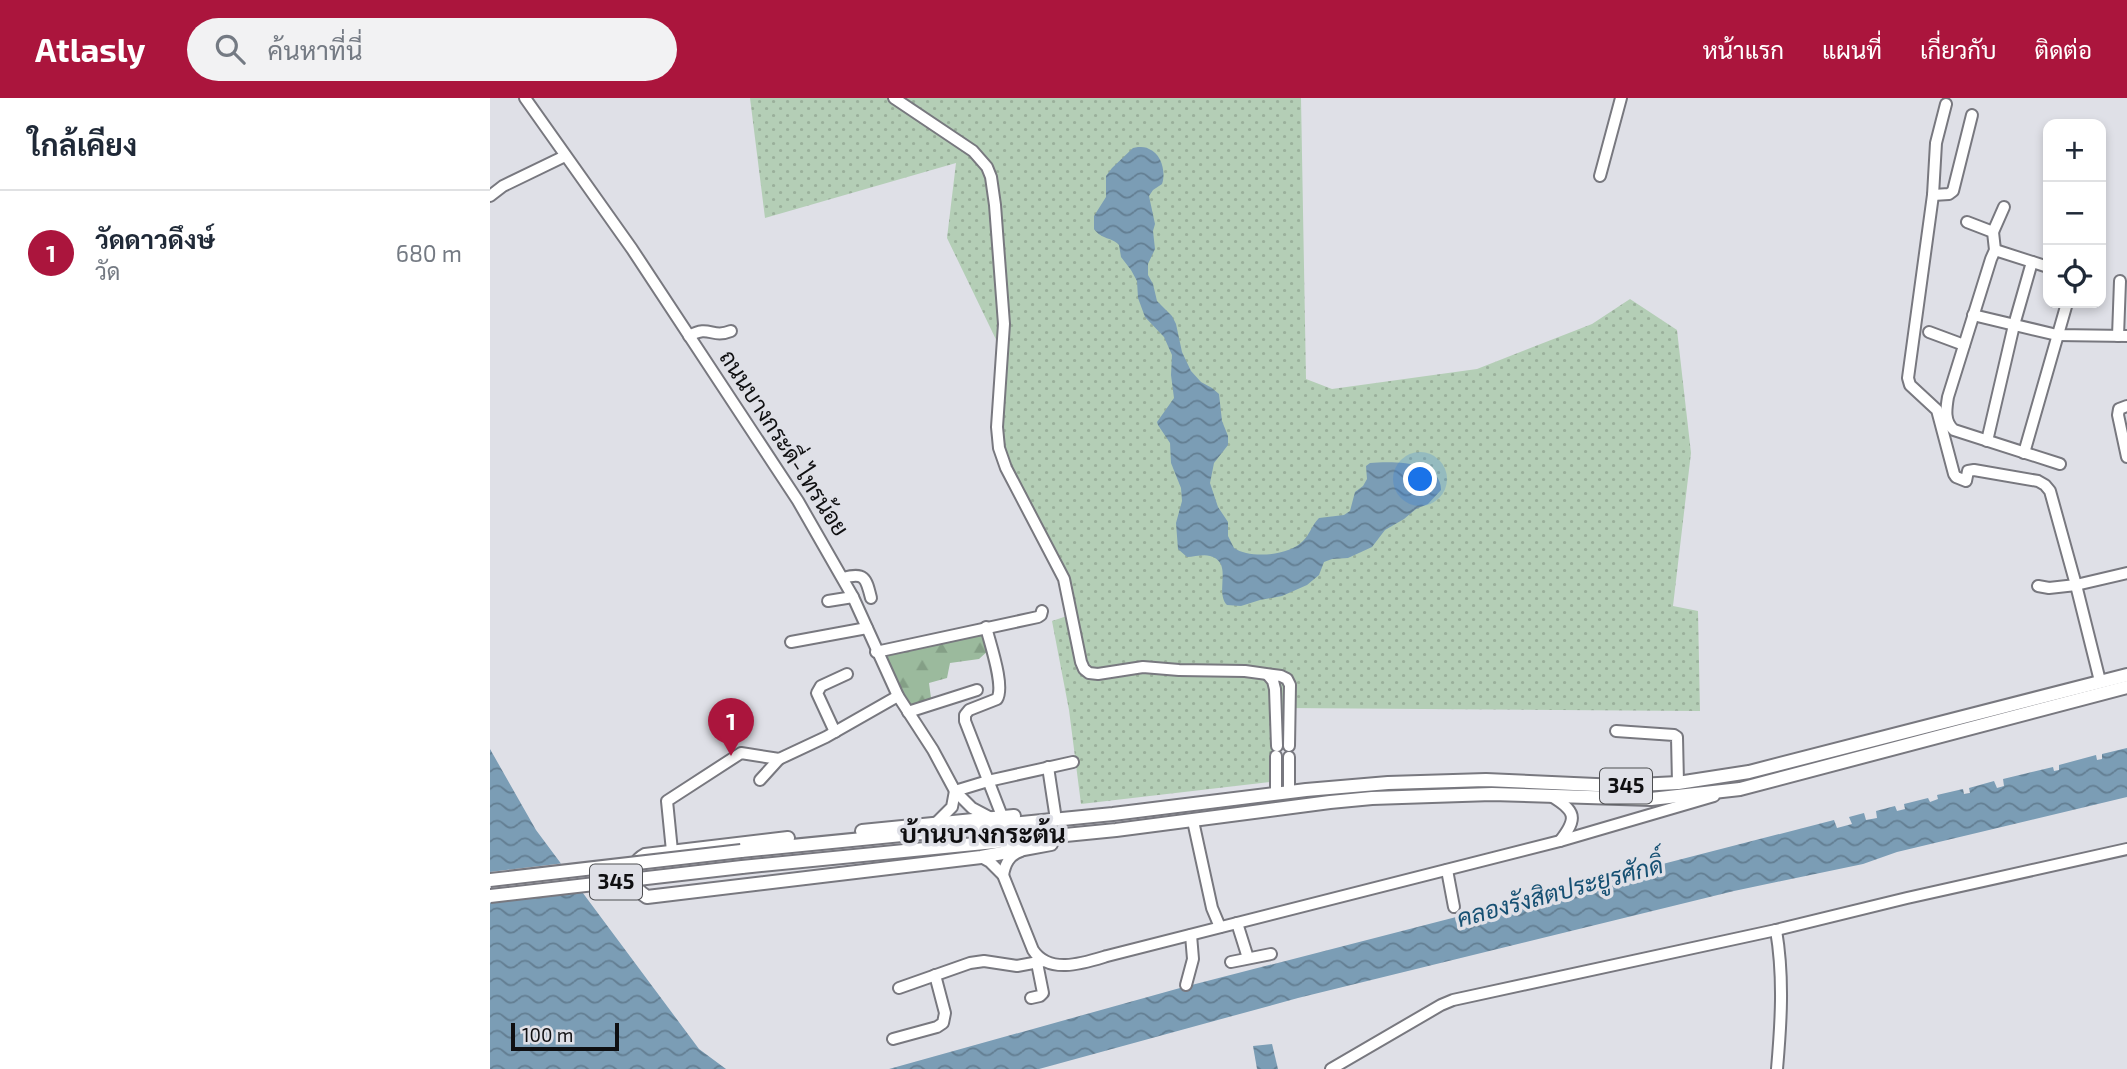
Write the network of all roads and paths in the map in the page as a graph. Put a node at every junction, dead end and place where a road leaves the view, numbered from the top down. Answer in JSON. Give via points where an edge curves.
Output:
{"nodes":[{"id":1,"x":524,"y":98,"type":"edge"},
{"id":2,"x":894,"y":98,"type":"edge"},
{"id":3,"x":1621,"y":98,"type":"edge"},
{"id":4,"x":1946,"y":104,"type":"dead end"},
{"id":5,"x":1972,"y":115,"type":"dead end"},
{"id":6,"x":565,"y":156,"type":"junction"},
{"id":7,"x":1600,"y":176,"type":"dead end"},
{"id":8,"x":1933,"y":195,"type":"junction"},
{"id":9,"x":490,"y":196,"type":"edge"},
{"id":10,"x":2004,"y":206,"type":"dead end"},
{"id":11,"x":1967,"y":222,"type":"dead end"},
{"id":12,"x":1993,"y":232,"type":"junction"},
{"id":13,"x":1995,"y":250,"type":"junction"},
{"id":14,"x":2032,"y":262,"type":"junction"},
{"id":15,"x":2043,"y":265,"type":"edge"},
{"id":16,"x":2120,"y":281,"type":"dead end"},
{"id":17,"x":2065,"y":308,"type":"edge"},
{"id":18,"x":1973,"y":315,"type":"junction"},
{"id":19,"x":2014,"y":325,"type":"junction"},
{"id":20,"x":731,"y":331,"type":"dead end"},
{"id":21,"x":1928,"y":332,"type":"dead end"},
{"id":22,"x":2057,"y":335,"type":"junction"},
{"id":23,"x":690,"y":336,"type":"junction"},
{"id":24,"x":2122,"y":336,"type":"edge"},
{"id":25,"x":1964,"y":345,"type":"junction"},
{"id":26,"x":2127,"y":406,"type":"edge"},
{"id":27,"x":1987,"y":441,"type":"junction"},
{"id":28,"x":2024,"y":453,"type":"junction"},
{"id":29,"x":2127,"y":457,"type":"edge"},
{"id":30,"x":2060,"y":464,"type":"dead end"},
{"id":31,"x":2127,"y":573,"type":"edge"},
{"id":32,"x":843,"y":578,"type":"junction"},
{"id":33,"x":2076,"y":585,"type":"junction"},
{"id":34,"x":2038,"y":586,"type":"dead end"},
{"id":35,"x":853,"y":597,"type":"junction"},
{"id":36,"x":871,"y":598,"type":"dead end"},
{"id":37,"x":828,"y":601,"type":"dead end"},
{"id":38,"x":1042,"y":611,"type":"dead end"},
{"id":39,"x":986,"y":627,"type":"junction"},
{"id":40,"x":867,"y":628,"type":"junction"},
{"id":41,"x":791,"y":642,"type":"dead end"},
{"id":42,"x":876,"y":652,"type":"junction"},
{"id":43,"x":847,"y":674,"type":"dead end"},
{"id":44,"x":1268,"y":675,"type":"junction"},
{"id":45,"x":2127,"y":675,"type":"edge"},
{"id":46,"x":2100,"y":681,"type":"junction"},
{"id":47,"x":2127,"y":687,"type":"edge"},
{"id":48,"x":977,"y":690,"type":"dead end"},
{"id":49,"x":898,"y":696,"type":"junction"},
{"id":50,"x":908,"y":712,"type":"junction"},
{"id":51,"x":1616,"y":731,"type":"dead end"},
{"id":52,"x":835,"y":732,"type":"junction"},
{"id":53,"x":779,"y":759,"type":"junction"},
{"id":54,"x":1073,"y":762,"type":"dead end"},
{"id":55,"x":1048,"y":767,"type":"junction"},
{"id":56,"x":760,"y":780,"type":"dead end"},
{"id":57,"x":988,"y":781,"type":"junction"},
{"id":58,"x":1678,"y":783,"type":"junction"},
{"id":59,"x":1740,"y":789,"type":"junction"},
{"id":60,"x":955,"y":791,"type":"junction"},
{"id":61,"x":1282,"y":793,"type":"junction"},
{"id":62,"x":1551,"y":796,"type":"junction"},
{"id":63,"x":1055,"y":813,"type":"junction"},
{"id":64,"x":1113,"y":814,"type":"junction"},
{"id":65,"x":995,"y":817,"type":"junction"},
{"id":66,"x":1193,"y":821,"type":"junction"},
{"id":67,"x":937,"y":822,"type":"junction"},
{"id":68,"x":1116,"y":830,"type":"junction"},
{"id":69,"x":1560,"y":841,"type":"junction"},
{"id":70,"x":1028,"y":849,"type":"junction"},
{"id":71,"x":2127,"y":849,"type":"edge"},
{"id":72,"x":672,"y":851,"type":"junction"},
{"id":73,"x":981,"y":858,"type":"junction"},
{"id":74,"x":1447,"y":870,"type":"junction"},
{"id":75,"x":1003,"y":876,"type":"junction"},
{"id":76,"x":490,"y":880,"type":"edge"},
{"id":77,"x":490,"y":896,"type":"edge"},
{"id":78,"x":1454,"y":907,"type":"dead end"},
{"id":79,"x":1237,"y":923,"type":"junction"},
{"id":80,"x":1220,"y":928,"type":"junction"},
{"id":81,"x":1776,"y":930,"type":"junction"},
{"id":82,"x":1191,"y":935,"type":"junction"},
{"id":83,"x":1270,"y":954,"type":"dead end"},
{"id":84,"x":1248,"y":958,"type":"junction"},
{"id":85,"x":1040,"y":962,"type":"junction"},
{"id":86,"x":1231,"y":962,"type":"dead end"},
{"id":87,"x":935,"y":975,"type":"junction"},
{"id":88,"x":1185,"y":985,"type":"dead end"},
{"id":89,"x":899,"y":988,"type":"dead end"},
{"id":90,"x":1031,"y":998,"type":"dead end"},
{"id":91,"x":894,"y":1039,"type":"dead end"},
{"id":92,"x":1331,"y":1069,"type":"edge"},
{"id":93,"x":1777,"y":1069,"type":"edge"}],
"edges":[{"from":1,"to":6,"type":"street","name":"ถนนบางกระดี่-ไทรน้อย"},
{"from":2,"to":44,"type":"street","via":[[973,151],[991,177],[1004,324],[999,448],[1064,579],[1084,669],[1098,674],[1156,667]]},
{"from":3,"to":7,"type":"street"},
{"from":4,"to":8,"type":"street","via":[[1936,143]]},
{"from":5,"to":8,"type":"street","via":[[1953,191]]},
{"from":6,"to":9,"type":"street"},
{"from":6,"to":23,"type":"street","name":"ถนนบางกระดี่-ไทรน้อย"},
{"from":8,"to":33,"type":"street","via":[[1909,385],[1937,410],[1956,477],[1966,481],[1968,471],[1974,470],[2045,485]]},
{"from":10,"to":12,"type":"street"},
{"from":11,"to":12,"type":"street"},
{"from":12,"to":13,"type":"street"},
{"from":13,"to":14,"type":"street"},
{"from":13,"to":18,"type":"street"},
{"from":14,"to":15,"type":"street"},
{"from":14,"to":19,"type":"street"},
{"from":16,"to":24,"type":"street"},
{"from":17,"to":22,"type":"street"},
{"from":18,"to":19,"type":"street"},
{"from":18,"to":25,"type":"street"},
{"from":19,"to":22,"type":"street"},
{"from":19,"to":27,"type":"street"},
{"from":20,"to":23,"type":"street","via":[[715,334],[700,330]]},
{"from":21,"to":25,"type":"street"},
{"from":22,"to":24,"type":"street"},
{"from":22,"to":28,"type":"street"},
{"from":23,"to":32,"type":"street","name":"ถนนบางกระดี่-ไทรน้อย","via":[[799,500]]},
{"from":25,"to":27,"type":"street","via":[[1948,397],[1947,419],[1954,430]]},
{"from":26,"to":29,"type":"street","via":[[2119,409],[2118,415]]},
{"from":27,"to":28,"type":"street"},
{"from":28,"to":30,"type":"street"},
{"from":31,"to":33,"type":"street"},
{"from":32,"to":35,"type":"street","name":"ถนนบางกระดี่-ไทรน้อย"},
{"from":32,"to":36,"type":"street","via":[[861,575]]},
{"from":33,"to":34,"type":"street"},
{"from":33,"to":46,"type":"street"},
{"from":35,"to":37,"type":"street"},
{"from":35,"to":40,"type":"street","name":"ถนนบางกระดี่-ไทรน้อย"},
{"from":38,"to":39,"type":"street","via":[[1038,617]]},
{"from":39,"to":42,"type":"street"},
{"from":39,"to":57,"type":"street","via":[[1000,696],[969,710],[965,721]]},
{"from":40,"to":41,"type":"street"},
{"from":40,"to":42,"type":"street","name":"ถนนบางกระดี่-ไทรน้อย"},
{"from":42,"to":49,"type":"street","name":"ถนนบางกระดี่-ไทรน้อย"},
{"from":43,"to":52,"type":"street","via":[[821,686],[817,694]]},
{"from":44,"to":61,"type":"street","via":[[1275,689]]},
{"from":44,"to":61,"type":"street","via":[[1281,676],[1290,685],[1289,751]]},
{"from":45,"to":46,"type":"main road","number":"345"},
{"from":46,"to":58,"type":"main road","number":"345","via":[[1749,772]]},
{"from":47,"to":59,"type":"main road","number":"345"},
{"from":48,"to":50,"type":"street"},
{"from":49,"to":50,"type":"street","name":"ถนนบางกระดี่-ไทรน้อย"},
{"from":49,"to":52,"type":"street"},
{"from":50,"to":60,"type":"street","name":"ถนนบางกระดี่-ไทรน้อย"},
{"from":51,"to":58,"type":"street","via":[[1677,737]]},
{"from":52,"to":53,"type":"street"},
{"from":53,"to":56,"type":"street"},
{"from":53,"to":72,"type":"street","via":[[741,753],[667,801]]},
{"from":54,"to":55,"type":"street"},
{"from":55,"to":57,"type":"street"},
{"from":55,"to":63,"type":"street"},
{"from":57,"to":60,"type":"street"},
{"from":57,"to":65,"type":"street"},
{"from":58,"to":61,"type":"main road","number":"345","via":[[1618,786],[1440,781]]},
{"from":59,"to":62,"type":"main road","number":"345","via":[[1651,799]]},
{"from":59,"to":69,"type":"street"},
{"from":60,"to":65,"type":"street","name":"ถนนบางกระดี่-ไทรน้อย","via":[[972,808]]},
{"from":60,"to":67,"type":"street","via":[[952,807]]},
{"from":61,"to":64,"type":"main road","number":"345"},
{"from":62,"to":66,"type":"main road","number":"345","via":[[1394,796]]},
{"from":62,"to":69,"type":"street","via":[[1572,812],[1573,822]]},
{"from":63,"to":64,"type":"main road"},
{"from":63,"to":65,"type":"main road"},
{"from":64,"to":76,"type":"main road","number":"345","bridge":true},
{"from":65,"to":67,"type":"main road"},
{"from":66,"to":68,"type":"main road","number":"345"},
{"from":66,"to":80,"type":"street"},
{"from":67,"to":72,"type":"main road"},
{"from":68,"to":70,"type":"main road"},
{"from":68,"to":77,"type":"main road","number":"345","bridge":true},
{"from":69,"to":74,"type":"street"},
{"from":70,"to":73,"type":"main road"},
{"from":70,"to":75,"type":"street","via":[[1015,853]]},
{"from":71,"to":81,"type":"street"},
{"from":72,"to":73,"type":"main road","via":[[638,859],[632,877],[646,897]]},
{"from":73,"to":75,"type":"street"},
{"from":74,"to":78,"type":"street"},
{"from":74,"to":79,"type":"street"},
{"from":75,"to":85,"type":"street"},
{"from":79,"to":80,"type":"street"},
{"from":79,"to":84,"type":"street"},
{"from":80,"to":82,"type":"street"},
{"from":81,"to":92,"type":"street","via":[[1453,1000]]},
{"from":81,"to":93,"type":"street","via":[[1782,978]]},
{"from":82,"to":85,"type":"street","via":[[1085,963]]},
{"from":82,"to":88,"type":"street","via":[[1193,959]]},
{"from":83,"to":84,"type":"street"},
{"from":84,"to":86,"type":"street"},
{"from":85,"to":87,"type":"street","via":[[1017,966],[984,961]]},
{"from":85,"to":90,"type":"street","via":[[1043,993]]},
{"from":87,"to":89,"type":"street"},
{"from":87,"to":91,"type":"street","via":[[945,1013],[943,1023]]}]}
